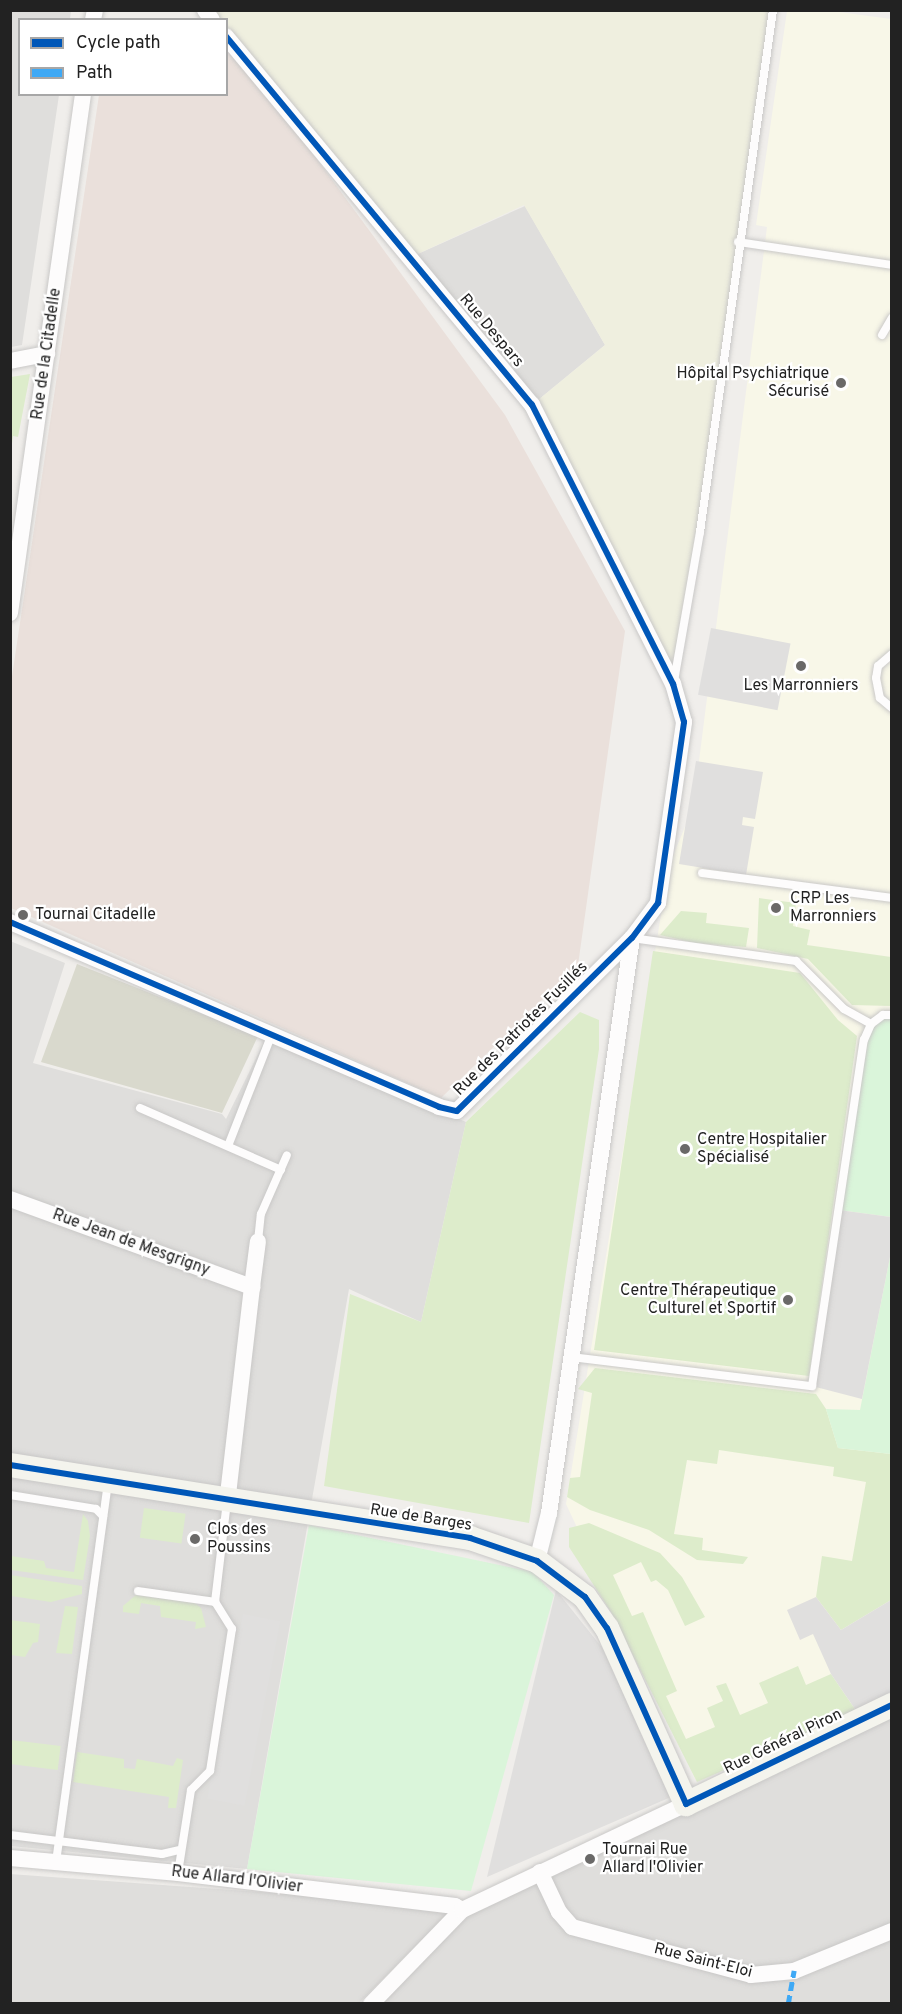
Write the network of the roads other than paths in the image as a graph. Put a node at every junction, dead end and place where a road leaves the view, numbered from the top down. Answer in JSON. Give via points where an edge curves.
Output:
{"nodes":[{"id":1,"x":773,"y":10,"type":"edge"},
{"id":2,"x":228,"y":38,"type":"edge"},
{"id":3,"x":83,"y":96,"type":"edge"},
{"id":4,"x":738,"y":242,"type":"junction"},
{"id":5,"x":891,"y":265,"type":"edge"},
{"id":6,"x":891,"y":318,"type":"edge"},
{"id":7,"x":882,"y":335,"type":"dead end"},
{"id":8,"x":47,"y":354,"type":"junction"},
{"id":9,"x":10,"y":361,"type":"edge"},
{"id":10,"x":10,"y":613,"type":"edge"},
{"id":11,"x":891,"y":654,"type":"edge"},
{"id":12,"x":673,"y":684,"type":"junction"},
{"id":13,"x":891,"y":708,"type":"edge"},
{"id":14,"x":702,"y":873,"type":"dead end"},
{"id":15,"x":891,"y":898,"type":"edge"},
{"id":16,"x":10,"y":922,"type":"edge"},
{"id":17,"x":632,"y":938,"type":"junction"},
{"id":18,"x":891,"y":1015,"type":"edge"},
{"id":19,"x":871,"y":1024,"type":"junction"},
{"id":20,"x":272,"y":1034,"type":"junction"},
{"id":21,"x":140,"y":1108,"type":"dead end"},
{"id":22,"x":228,"y":1146,"type":"junction"},
{"id":23,"x":287,"y":1155,"type":"dead end"},
{"id":24,"x":281,"y":1170,"type":"junction"},
{"id":25,"x":10,"y":1199,"type":"edge"},
{"id":26,"x":258,"y":1241,"type":"joint"},
{"id":27,"x":252,"y":1287,"type":"junction"},
{"id":28,"x":571,"y":1357,"type":"junction"},
{"id":29,"x":10,"y":1465,"type":"edge"},
{"id":30,"x":108,"y":1481,"type":"junction"},
{"id":31,"x":10,"y":1495,"type":"edge"},
{"id":32,"x":226,"y":1502,"type":"junction"},
{"id":33,"x":103,"y":1516,"type":"junction"},
{"id":34,"x":537,"y":1561,"type":"junction"},
{"id":35,"x":138,"y":1592,"type":"dead end"},
{"id":36,"x":214,"y":1602,"type":"junction"},
{"id":37,"x":891,"y":1706,"type":"edge"},
{"id":38,"x":686,"y":1804,"type":"junction"},
{"id":39,"x":10,"y":1835,"type":"edge"},
{"id":40,"x":58,"y":1839,"type":"junction"},
{"id":41,"x":179,"y":1850,"type":"junction"},
{"id":42,"x":10,"y":1858,"type":"edge"},
{"id":43,"x":56,"y":1862,"type":"junction"},
{"id":44,"x":540,"y":1872,"type":"junction"},
{"id":45,"x":178,"y":1873,"type":"junction"},
{"id":46,"x":462,"y":1910,"type":"junction"},
{"id":47,"x":891,"y":1931,"type":"edge"},
{"id":48,"x":371,"y":2004,"type":"edge"}],
"edges":[{"from":1,"to":4,"type":"lane"},
{"from":2,"to":12,"type":"street","name":"Rue Despars","via":[[532,405]]},
{"from":3,"to":8,"type":"street","name":"Rue de la Citadelle"},
{"from":4,"to":5,"type":"lane"},
{"from":4,"to":12,"type":"lane","via":[[699,532]]},
{"from":6,"to":7,"type":"lane"},
{"from":8,"to":9,"type":"street"},
{"from":8,"to":10,"type":"street","name":"Rue de la Citadelle"},
{"from":11,"to":13,"type":"lane","via":[[878,666],[876,678],[880,698]]},
{"from":12,"to":17,"type":"street","name":"Rue des Patriotes Fusillés","via":[[684,722],[658,903]]},
{"from":14,"to":15,"type":"lane"},
{"from":16,"to":20,"type":"street","name":"Rue des Patriotes Fusillés"},
{"from":17,"to":19,"type":"lane","via":[[796,961],[844,1009]]},
{"from":17,"to":20,"type":"street","name":"Rue des Patriotes Fusillés","via":[[457,1111],[439,1107]]},
{"from":17,"to":28,"type":"street","name":"Rue des Patriotes Fusillés"},
{"from":18,"to":19,"type":"lane","via":[[883,1015]]},
{"from":19,"to":28,"type":"lane","via":[[864,1040],[812,1386]]},
{"from":20,"to":22,"type":"lane"},
{"from":21,"to":22,"type":"lane"},
{"from":22,"to":24,"type":"lane"},
{"from":23,"to":24,"type":"lane"},
{"from":24,"to":26,"type":"lane","via":[[261,1214]]},
{"from":25,"to":27,"type":"street","name":"Rue Jean de Mesgrigny"},
{"from":26,"to":27,"type":"street"},
{"from":27,"to":32,"type":"street"},
{"from":28,"to":34,"type":"street","name":"Rue des Patriotes Fusillés","via":[[549,1513]]},
{"from":29,"to":30,"type":"street","name":"Rue de Barges"},
{"from":30,"to":32,"type":"street","name":"Rue de Barges"},
{"from":30,"to":33,"type":"lane"},
{"from":31,"to":33,"type":"lane","via":[[96,1509]]},
{"from":32,"to":34,"type":"street","name":"Rue de Barges","via":[[470,1538]]},
{"from":32,"to":36,"type":"lane"},
{"from":33,"to":40,"type":"lane"},
{"from":34,"to":38,"type":"street","name":"Rue de Barges","via":[[585,1597],[607,1628]]},
{"from":35,"to":36,"type":"lane"},
{"from":36,"to":41,"type":"lane","via":[[232,1629],[210,1771],[191,1790]]},
{"from":37,"to":38,"type":"street","name":"Rue Général Piron"},
{"from":38,"to":44,"type":"street","name":"Rue Général Piron"},
{"from":39,"to":40,"type":"lane"},
{"from":40,"to":41,"type":"lane","via":[[162,1854]]},
{"from":40,"to":43,"type":"lane"},
{"from":41,"to":45,"type":"lane"},
{"from":42,"to":43,"type":"street","name":"Rue Allard l'Olivier"},
{"from":43,"to":45,"type":"street","name":"Rue Allard l'Olivier"},
{"from":44,"to":46,"type":"street","name":"Rue Général Piron"},
{"from":44,"to":47,"type":"street","name":"Rue Saint-Eloi","via":[[559,1912],[572,1927],[751,1975],[794,1971]]},
{"from":45,"to":46,"type":"street","name":"Rue Allard l'Olivier","via":[[455,1906]]},
{"from":46,"to":48,"type":"street","name":"Rue Général Piron"}]}
